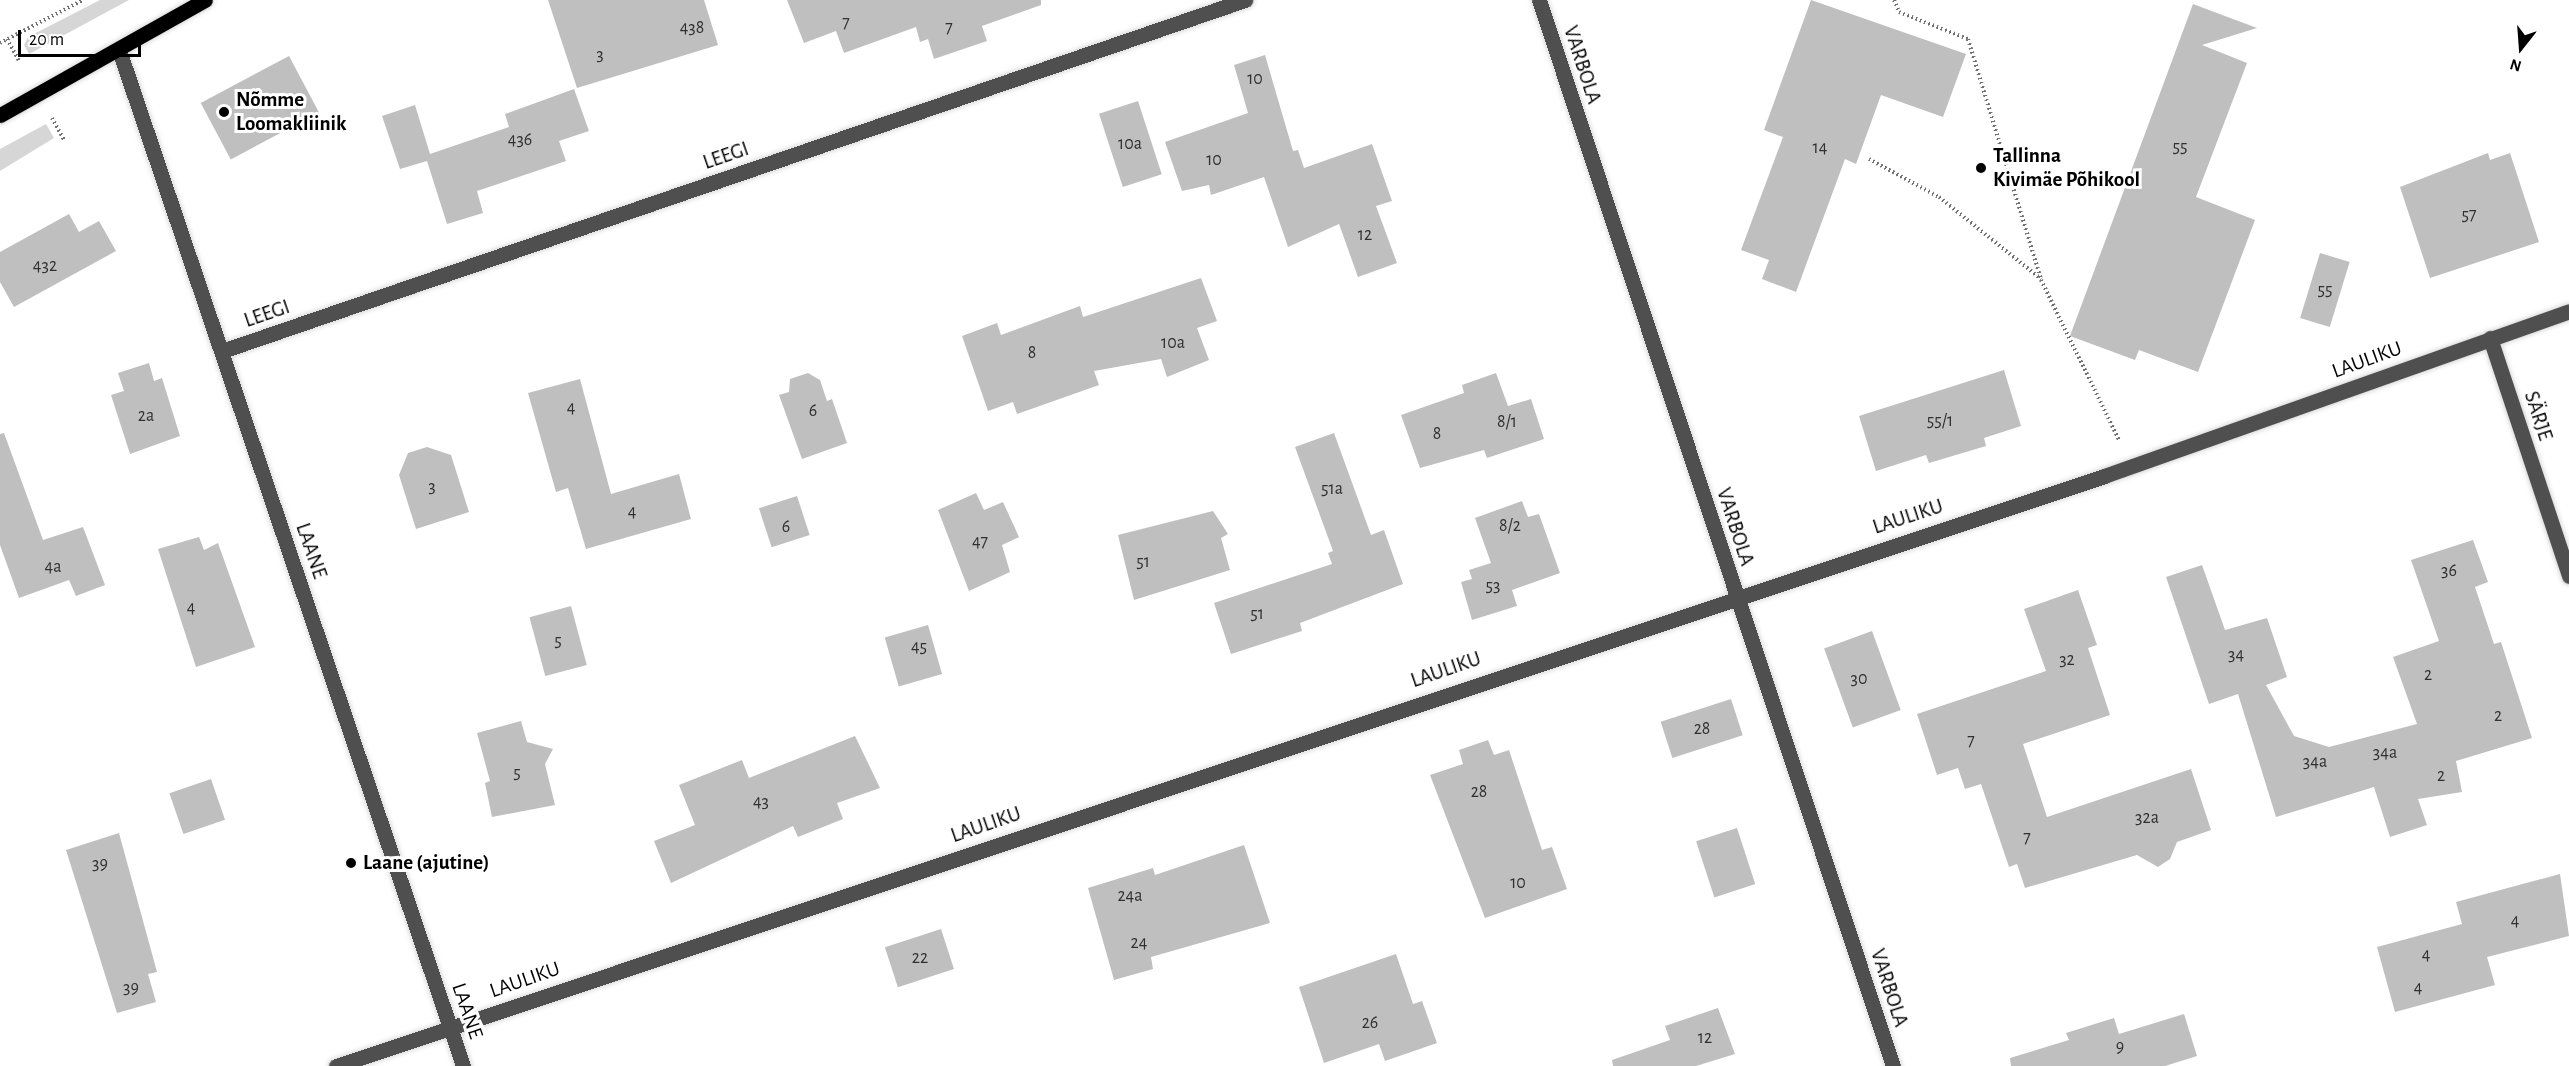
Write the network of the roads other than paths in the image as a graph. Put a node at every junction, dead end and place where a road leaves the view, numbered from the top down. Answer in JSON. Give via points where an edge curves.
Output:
{"nodes":[{"id":1,"x":205,"y":0,"type":"edge"},
{"id":2,"x":1245,"y":0,"type":"edge"},
{"id":3,"x":1539,"y":0,"type":"edge"},
{"id":4,"x":119,"y":50,"type":"junction"},
{"id":5,"x":0,"y":115,"type":"edge"},
{"id":6,"x":2569,"y":311,"type":"edge"},
{"id":7,"x":2490,"y":338,"type":"junction"},
{"id":8,"x":222,"y":351,"type":"junction"},
{"id":9,"x":2569,"y":576,"type":"edge"},
{"id":10,"x":1736,"y":595,"type":"junction"},
{"id":11,"x":450,"y":1027,"type":"junction"},
{"id":12,"x":336,"y":1066,"type":"edge"},
{"id":13,"x":463,"y":1066,"type":"edge"},
{"id":14,"x":1893,"y":1066,"type":"edge"}],
"edges":[{"from":1,"to":4,"type":"main road"},
{"from":2,"to":8,"type":"street","name":"LEEGI"},
{"from":3,"to":10,"type":"street","name":"VARBOLA"},
{"from":4,"to":5,"type":"main road"},
{"from":4,"to":8,"type":"street","name":"LAANE"},
{"from":6,"to":7,"type":"street","name":"LAULIKU"},
{"from":7,"to":9,"type":"street","name":"SÄRJE"},
{"from":7,"to":10,"type":"street","name":"LAULIKU","via":[[2131,465]]},
{"from":8,"to":11,"type":"street","name":"LAANE"},
{"from":10,"to":11,"type":"street","name":"LAULIKU"},
{"from":10,"to":14,"type":"street","name":"VARBOLA"},
{"from":11,"to":12,"type":"street","name":"LAULIKU"},
{"from":11,"to":13,"type":"street","name":"LAANE"}]}
